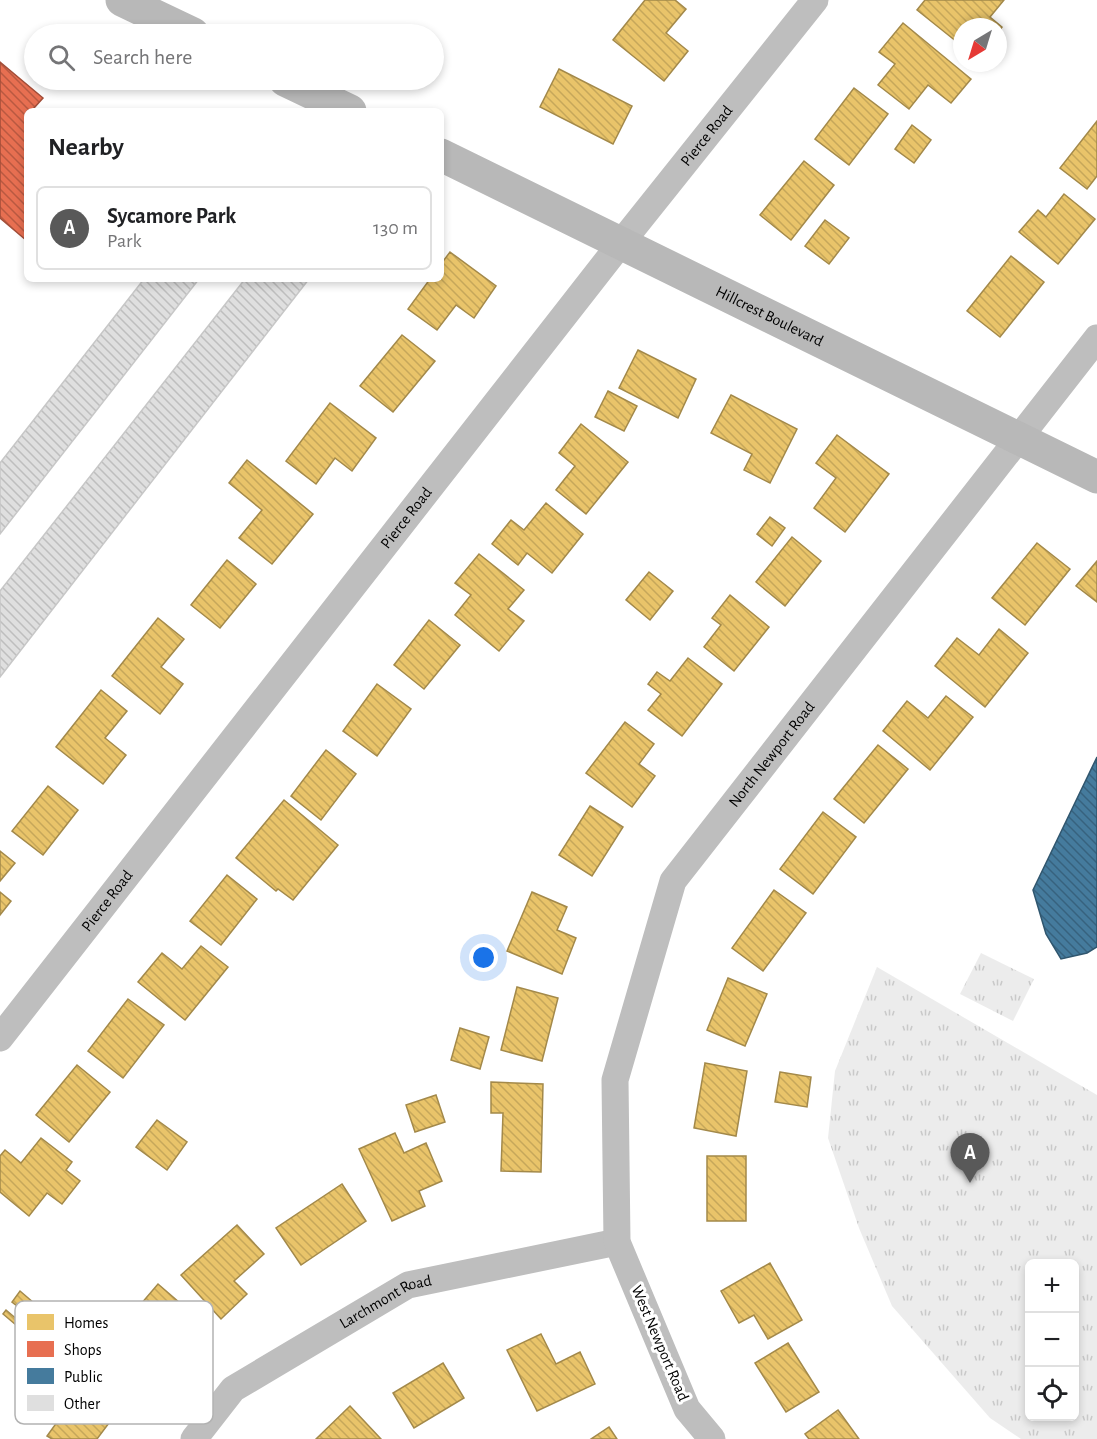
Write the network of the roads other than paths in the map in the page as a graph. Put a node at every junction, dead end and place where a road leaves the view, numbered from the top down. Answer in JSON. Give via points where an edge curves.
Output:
{"nodes":[{"id":1,"x":122,"y":0,"type":"edge"},
{"id":2,"x":815,"y":0,"type":"edge"},
{"id":3,"x":172,"y":24,"type":"edge"},
{"id":4,"x":306,"y":90,"type":"edge"},
{"id":5,"x":344,"y":108,"type":"edge"},
{"id":6,"x":444,"y":156,"type":"edge"},
{"id":7,"x":621,"y":243,"type":"junction"},
{"id":8,"x":1097,"y":338,"type":"edge"},
{"id":9,"x":1017,"y":438,"type":"junction"},
{"id":10,"x":1097,"y":477,"type":"edge"},
{"id":11,"x":0,"y":1038,"type":"edge"},
{"id":12,"x":617,"y":1242,"type":"junction"},
{"id":13,"x":213,"y":1415,"type":"edge"},
{"id":14,"x":206,"y":1424,"type":"edge"},
{"id":15,"x":194,"y":1439,"type":"edge"},
{"id":16,"x":712,"y":1439,"type":"edge"}],
"edges":[{"from":1,"to":3,"type":"street"},
{"from":2,"to":7,"type":"street","name":"Pierce Road"},
{"from":4,"to":5,"type":"street"},
{"from":6,"to":7,"type":"street","name":"Hillcrest Boulevard"},
{"from":7,"to":9,"type":"street","name":"Hillcrest Boulevard"},
{"from":7,"to":11,"type":"street","name":"Pierce Road"},
{"from":8,"to":9,"type":"street","name":"North Newport Road"},
{"from":9,"to":10,"type":"street","name":"Hillcrest Boulevard"},
{"from":9,"to":12,"type":"street","name":"North Newport Road","via":[[673,881],[615,1080]]},
{"from":12,"to":13,"type":"street","name":"Larchmont Road","via":[[408,1285],[233,1389]]},
{"from":12,"to":16,"type":"street","name":"West Newport Road","via":[[687,1409]]},
{"from":14,"to":15,"type":"street","name":"Larchmont Road"}]}
